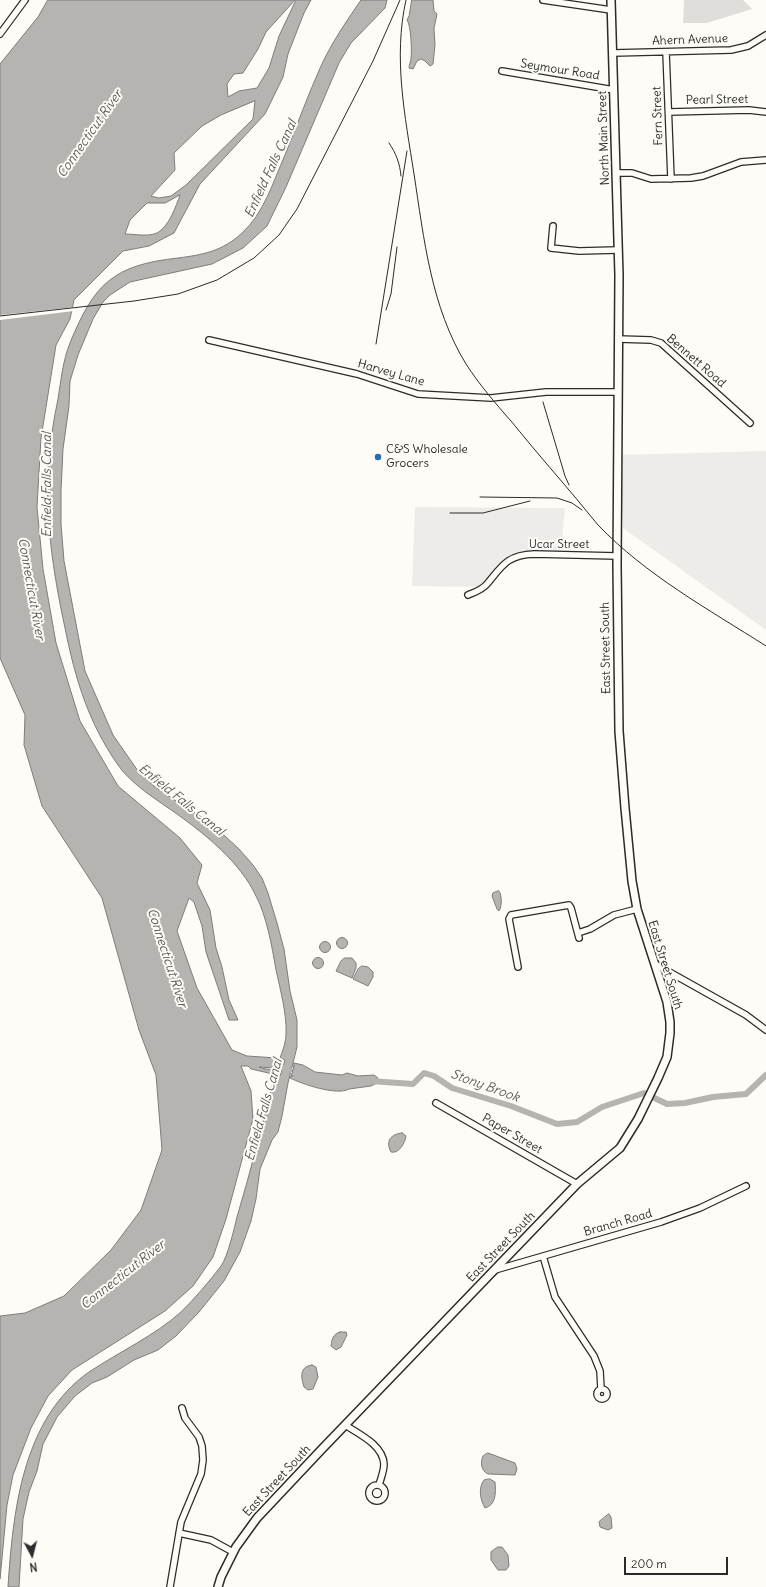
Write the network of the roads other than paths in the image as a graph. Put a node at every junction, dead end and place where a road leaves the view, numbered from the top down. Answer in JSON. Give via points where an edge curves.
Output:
{"nodes":[{"id":1,"x":25,"y":0,"type":"edge"},
{"id":2,"x":543,"y":0,"type":"edge"},
{"id":3,"x":611,"y":0,"type":"edge"},
{"id":4,"x":612,"y":10,"type":"junction"},
{"id":5,"x":0,"y":34,"type":"edge"},
{"id":6,"x":766,"y":36,"type":"edge"},
{"id":7,"x":666,"y":52,"type":"junction"},
{"id":8,"x":613,"y":53,"type":"junction"},
{"id":9,"x":502,"y":71,"type":"dead end"},
{"id":10,"x":614,"y":90,"type":"junction"},
{"id":11,"x":669,"y":112,"type":"junction"},
{"id":12,"x":766,"y":112,"type":"edge"},
{"id":13,"x":766,"y":160,"type":"edge"},
{"id":14,"x":616,"y":173,"type":"junction"},
{"id":15,"x":671,"y":179,"type":"junction"},
{"id":16,"x":553,"y":226,"type":"dead end"},
{"id":17,"x":618,"y":250,"type":"junction"},
{"id":18,"x":619,"y":275,"type":"joint"},
{"id":19,"x":618,"y":339,"type":"junction"},
{"id":20,"x":209,"y":340,"type":"dead end"},
{"id":21,"x":618,"y":392,"type":"junction"},
{"id":22,"x":750,"y":422,"type":"dead end"},
{"id":23,"x":617,"y":556,"type":"junction"},
{"id":24,"x":468,"y":595,"type":"dead end"},
{"id":25,"x":637,"y":909,"type":"junction"},
{"id":26,"x":654,"y":964,"type":"junction"},
{"id":27,"x":518,"y":967,"type":"dead end"},
{"id":28,"x":766,"y":1030,"type":"edge"},
{"id":29,"x":436,"y":1103,"type":"dead end"},
{"id":30,"x":577,"y":1184,"type":"junction"},
{"id":31,"x":746,"y":1186,"type":"dead end"},
{"id":32,"x":544,"y":1256,"type":"junction"},
{"id":33,"x":493,"y":1271,"type":"junction"},
{"id":34,"x":601,"y":1389,"type":"dead end"},
{"id":35,"x":182,"y":1408,"type":"dead end"},
{"id":36,"x":345,"y":1425,"type":"junction"},
{"id":37,"x":379,"y":1485,"type":"dead end"},
{"id":38,"x":179,"y":1533,"type":"junction"},
{"id":39,"x":233,"y":1552,"type":"junction"},
{"id":40,"x":170,"y":1587,"type":"edge"},
{"id":41,"x":218,"y":1587,"type":"edge"}],
"edges":[{"from":1,"to":5,"type":"street"},
{"from":2,"to":4,"type":"street"},
{"from":3,"to":4,"type":"main road","name":"North Main Street"},
{"from":4,"to":8,"type":"main road","name":"North Main Street"},
{"from":6,"to":7,"type":"street","name":"Ahern Avenue","via":[[748,46],[731,50]]},
{"from":7,"to":8,"type":"street","name":"Ahern Avenue"},
{"from":7,"to":11,"type":"street","name":"Fern Street"},
{"from":8,"to":10,"type":"main road","name":"North Main Street"},
{"from":9,"to":10,"type":"street","name":"Seymour Road"},
{"from":10,"to":14,"type":"main road","name":"North Main Street"},
{"from":11,"to":12,"type":"street","name":"Pearl Street"},
{"from":11,"to":15,"type":"street","name":"Fern Street"},
{"from":13,"to":15,"type":"street","via":[[741,162],[696,178]]},
{"from":14,"to":15,"type":"street","via":[[632,173],[651,180]]},
{"from":14,"to":17,"type":"main road","name":"North Main Street"},
{"from":16,"to":17,"type":"street","via":[[551,248],[579,251]]},
{"from":17,"to":18,"type":"main road","name":"North Main Street"},
{"from":18,"to":19,"type":"main road","name":"East Street South"},
{"from":19,"to":21,"type":"main road","name":"East Street South"},
{"from":19,"to":22,"type":"street","name":"Bennett Road","via":[[651,340],[661,343]]},
{"from":20,"to":21,"type":"street","name":"Harvey Lane","via":[[357,374],[418,394],[494,398],[550,391]]},
{"from":21,"to":23,"type":"main road","name":"East Street South"},
{"from":23,"to":24,"type":"street","name":"Ucar Street","via":[[522,556],[503,565],[486,584]]},
{"from":23,"to":25,"type":"main road","name":"East Street South","via":[[619,731],[624,808]]},
{"from":25,"to":26,"type":"main road","name":"East Street South"},
{"from":25,"to":27,"type":"street","via":[[614,915],[579,935],[568,905],[510,916]]},
{"from":26,"to":28,"type":"street","via":[[746,1014]]},
{"from":26,"to":30,"type":"main road","name":"East Street South","via":[[667,1002],[670,1022],[669,1045],[661,1072],[638,1119],[620,1148]]},
{"from":29,"to":30,"type":"street","name":"Paper Street"},
{"from":30,"to":33,"type":"main road","name":"East Street South"},
{"from":31,"to":32,"type":"street","name":"Branch Road","via":[[700,1208],[666,1220]]},
{"from":32,"to":33,"type":"street","name":"Branch Road"},
{"from":32,"to":34,"type":"street","via":[[555,1297],[594,1356],[600,1371]]},
{"from":33,"to":36,"type":"main road","name":"East Street South"},
{"from":35,"to":38,"type":"street","via":[[185,1418],[199,1437],[203,1460],[202,1470],[185,1509]]},
{"from":36,"to":37,"type":"street","via":[[376,1446],[382,1454],[384,1466]]},
{"from":36,"to":39,"type":"main road","name":"East Street South","via":[[257,1518]]},
{"from":38,"to":39,"type":"street","via":[[211,1540]]},
{"from":38,"to":40,"type":"street"},
{"from":39,"to":41,"type":"main road","name":"East Street South","via":[[220,1577]]}]}
